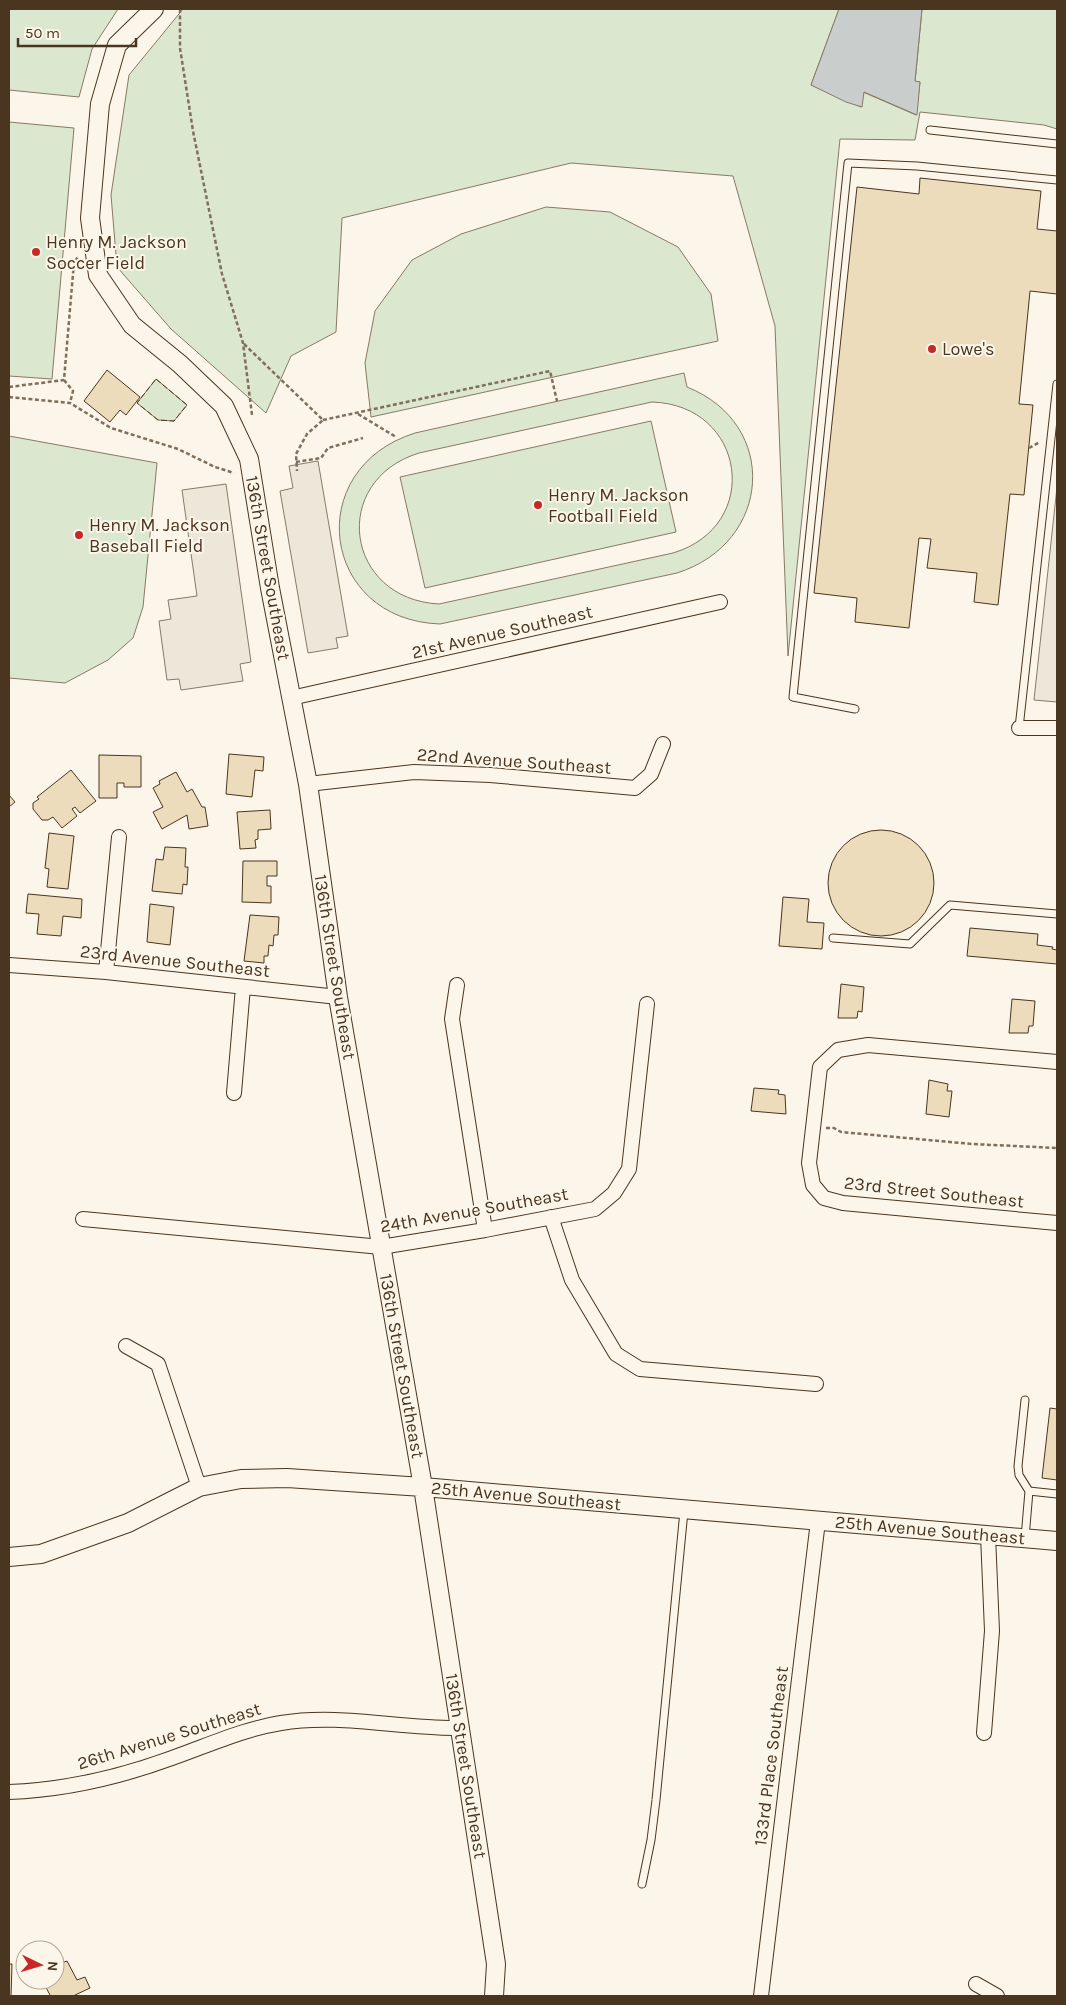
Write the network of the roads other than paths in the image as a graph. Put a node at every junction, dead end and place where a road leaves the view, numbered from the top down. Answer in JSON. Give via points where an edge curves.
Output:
{"nodes":[{"id":1,"x":154,"y":9,"type":"edge"},
{"id":2,"x":930,"y":130,"type":"dead end"},
{"id":3,"x":1057,"y":144,"type":"edge"},
{"id":4,"x":1057,"y":180,"type":"edge"},
{"id":5,"x":1057,"y":384,"type":"edge"},
{"id":6,"x":1056,"y":413,"type":"edge"},
{"id":7,"x":720,"y":602,"type":"dead end"},
{"id":8,"x":292,"y":698,"type":"junction"},
{"id":9,"x":855,"y":709,"type":"dead end"},
{"id":10,"x":1019,"y":728,"type":"joint"},
{"id":11,"x":1057,"y":728,"type":"edge"},
{"id":12,"x":663,"y":744,"type":"dead end"},
{"id":13,"x":308,"y":784,"type":"junction"},
{"id":14,"x":119,"y":837,"type":"dead end"},
{"id":15,"x":1057,"y":914,"type":"edge"},
{"id":16,"x":833,"y":938,"type":"dead end"},
{"id":17,"x":9,"y":965,"type":"edge"},
{"id":18,"x":106,"y":972,"type":"junction"},
{"id":19,"x":457,"y":985,"type":"dead end"},
{"id":20,"x":243,"y":987,"type":"junction"},
{"id":21,"x":338,"y":997,"type":"junction"},
{"id":22,"x":646,"y":1004,"type":"dead end"},
{"id":23,"x":1057,"y":1062,"type":"edge"},
{"id":24,"x":234,"y":1093,"type":"dead end"},
{"id":25,"x":551,"y":1217,"type":"junction"},
{"id":26,"x":83,"y":1219,"type":"dead end"},
{"id":27,"x":1057,"y":1223,"type":"edge"},
{"id":28,"x":485,"y":1230,"type":"junction"},
{"id":29,"x":381,"y":1247,"type":"junction"},
{"id":30,"x":126,"y":1346,"type":"dead end"},
{"id":31,"x":816,"y":1384,"type":"dead end"},
{"id":32,"x":1025,"y":1400,"type":"dead end"},
{"id":33,"x":199,"y":1487,"type":"junction"},
{"id":34,"x":423,"y":1487,"type":"junction"},
{"id":35,"x":1029,"y":1491,"type":"junction"},
{"id":36,"x":1057,"y":1494,"type":"edge"},
{"id":37,"x":684,"y":1510,"type":"junction"},
{"id":38,"x":818,"y":1521,"type":"junction"},
{"id":39,"x":988,"y":1535,"type":"junction"},
{"id":40,"x":1025,"y":1538,"type":"junction"},
{"id":41,"x":1057,"y":1542,"type":"edge"},
{"id":42,"x":9,"y":1558,"type":"edge"},
{"id":43,"x":460,"y":1728,"type":"junction"},
{"id":44,"x":984,"y":1733,"type":"dead end"},
{"id":45,"x":9,"y":1792,"type":"edge"},
{"id":46,"x":642,"y":1884,"type":"dead end"},
{"id":47,"x":976,"y":1984,"type":"dead end"},
{"id":48,"x":494,"y":1996,"type":"edge"},
{"id":49,"x":761,"y":1996,"type":"edge"},
{"id":50,"x":997,"y":1996,"type":"edge"}],
"edges":[{"from":1,"to":8,"type":"street","name":"136th Street Southeast","via":[[117,45],[100,104],[90,218],[98,275],[132,325],[224,406],[249,459]]},
{"from":2,"to":3,"type":"lane"},
{"from":4,"to":9,"type":"lane","via":[[917,166],[848,163],[793,697]]},
{"from":5,"to":6,"type":"lane"},
{"from":6,"to":10,"type":"lane"},
{"from":7,"to":8,"type":"street","name":"21st Avenue Southeast"},
{"from":8,"to":13,"type":"street","name":"136th Street Southeast"},
{"from":10,"to":11,"type":"street"},
{"from":12,"to":13,"type":"street","name":"22nd Avenue Southeast","via":[[651,774],[635,788],[490,774],[414,772]]},
{"from":13,"to":21,"type":"street","name":"136th Street Southeast"},
{"from":14,"to":18,"type":"street"},
{"from":15,"to":16,"type":"lane","via":[[950,904],[910,944]]},
{"from":17,"to":18,"type":"street","name":"23rd Avenue Southeast"},
{"from":18,"to":20,"type":"street","name":"23rd Avenue Southeast"},
{"from":19,"to":28,"type":"street","via":[[452,1019]]},
{"from":20,"to":21,"type":"street","name":"23rd Avenue Southeast"},
{"from":20,"to":24,"type":"street"},
{"from":21,"to":29,"type":"street","name":"136th Street Southeast"},
{"from":22,"to":25,"type":"street","name":"24th Avenue Southeast","via":[[629,1169],[614,1193],[595,1209]]},
{"from":23,"to":27,"type":"street","name":"23rd Street Southeast","via":[[868,1045],[838,1050],[820,1067],[809,1163],[813,1186],[824,1198],[843,1203]]},
{"from":25,"to":28,"type":"street","name":"24th Avenue Southeast"},
{"from":25,"to":31,"type":"street","via":[[572,1280],[616,1354],[640,1369]]},
{"from":26,"to":29,"type":"street","name":"24th Avenue Southeast"},
{"from":28,"to":29,"type":"street","name":"24th Avenue Southeast"},
{"from":29,"to":34,"type":"street","name":"136th Street Southeast"},
{"from":30,"to":33,"type":"street","via":[[158,1364]]},
{"from":32,"to":35,"type":"lane","via":[[1018,1471]]},
{"from":33,"to":34,"type":"street","name":"25th Avenue Southeast","via":[[241,1480],[287,1478]]},
{"from":33,"to":42,"type":"street","name":"25th Avenue Southeast","via":[[128,1523],[41,1554]]},
{"from":34,"to":37,"type":"street","name":"25th Avenue Southeast"},
{"from":34,"to":43,"type":"street","name":"136th Street Southeast"},
{"from":35,"to":36,"type":"lane"},
{"from":35,"to":40,"type":"lane"},
{"from":37,"to":38,"type":"street","name":"25th Avenue Southeast"},
{"from":37,"to":46,"type":"lane","via":[[656,1800]]},
{"from":38,"to":39,"type":"street","name":"25th Avenue Southeast"},
{"from":38,"to":49,"type":"street","name":"133rd Place Southeast"},
{"from":39,"to":40,"type":"street","name":"25th Avenue Southeast"},
{"from":39,"to":44,"type":"street","via":[[992,1631]]},
{"from":40,"to":41,"type":"street","name":"25th Avenue Southeast"},
{"from":43,"to":45,"type":"street","name":"26th Avenue Southeast","via":[[335,1720],[282,1722],[248,1730],[114,1776],[65,1786]]},
{"from":43,"to":48,"type":"street","name":"136th Street Southeast","via":[[496,1964]]},
{"from":47,"to":50,"type":"street"}]}
